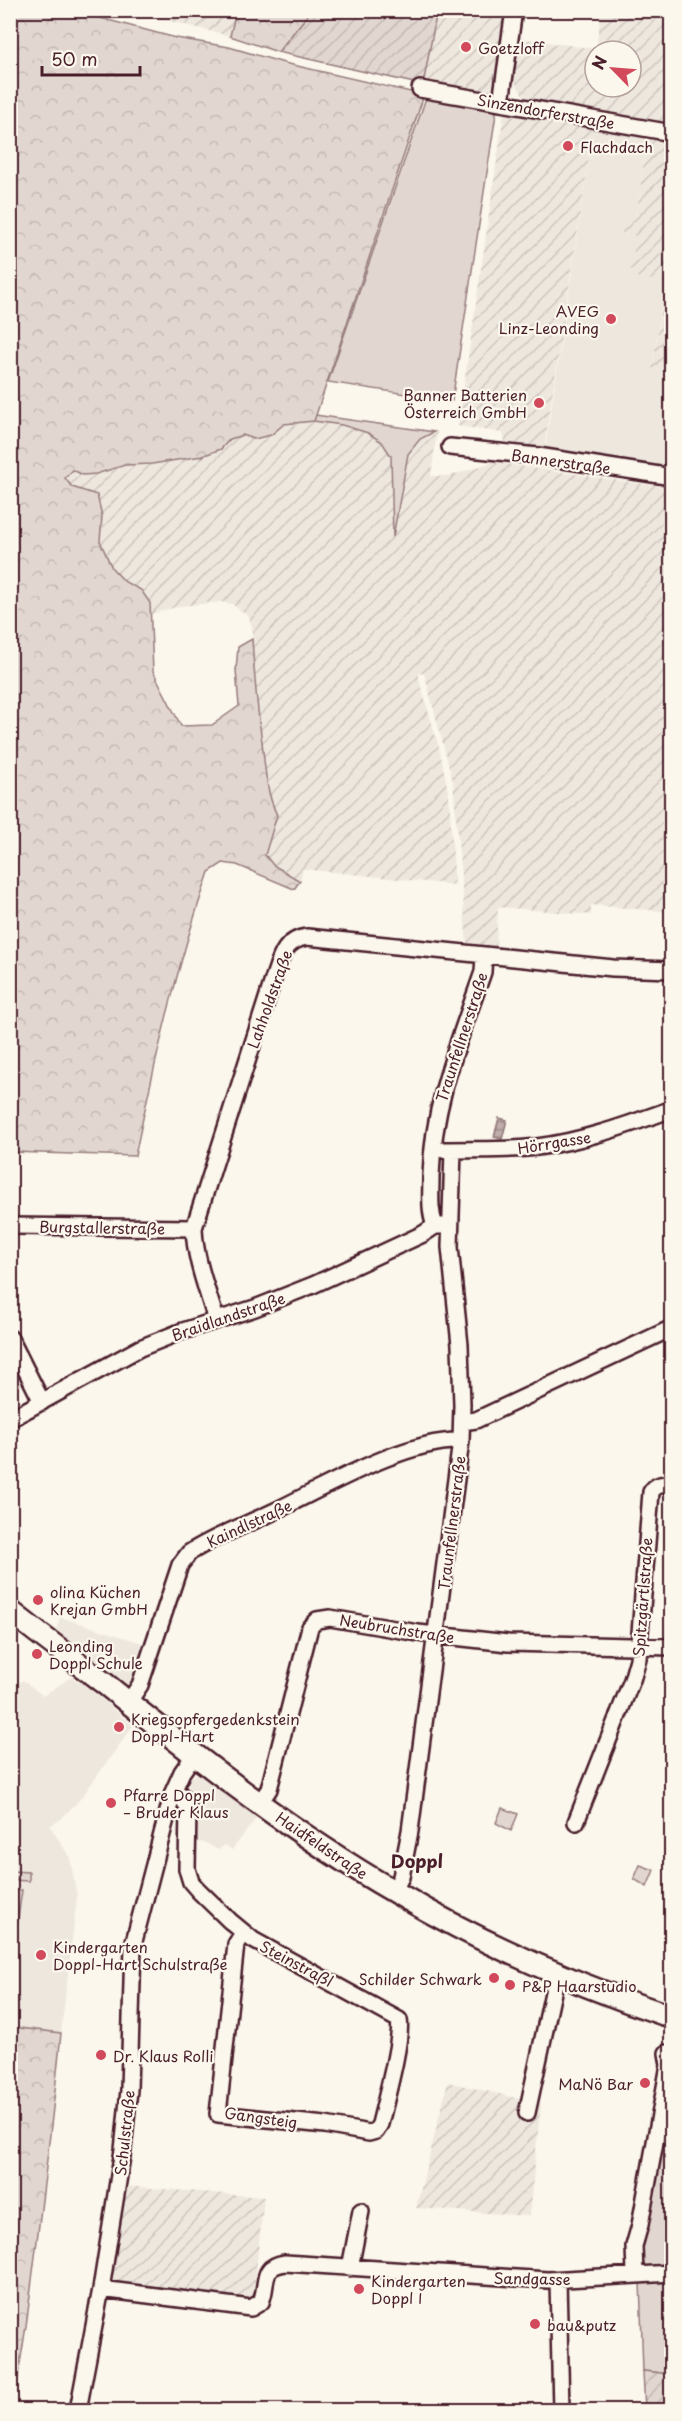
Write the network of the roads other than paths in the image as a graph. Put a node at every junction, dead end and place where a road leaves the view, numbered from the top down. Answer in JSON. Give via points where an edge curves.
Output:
{"nodes":[{"id":1,"x":514,"y":10,"type":"edge"},
{"id":2,"x":420,"y":89,"type":"dead end"},
{"id":3,"x":501,"y":102,"type":"junction"},
{"id":4,"x":672,"y":133,"type":"edge"},
{"id":5,"x":450,"y":447,"type":"dead end"},
{"id":6,"x":672,"y":477,"type":"edge"},
{"id":7,"x":484,"y":955,"type":"junction"},
{"id":8,"x":672,"y":970,"type":"edge"},
{"id":9,"x":672,"y":1109,"type":"edge"},
{"id":10,"x":432,"y":1150,"type":"junction"},
{"id":11,"x":453,"y":1150,"type":"junction"},
{"id":12,"x":10,"y":1226,"type":"edge"},
{"id":13,"x":442,"y":1226,"type":"junction"},
{"id":14,"x":194,"y":1228,"type":"junction"},
{"id":15,"x":216,"y":1320,"type":"junction"},
{"id":16,"x":672,"y":1328,"type":"edge"},
{"id":17,"x":10,"y":1338,"type":"edge"},
{"id":18,"x":42,"y":1402,"type":"junction"},
{"id":19,"x":10,"y":1419,"type":"edge"},
{"id":20,"x":462,"y":1422,"type":"junction"},
{"id":21,"x":461,"y":1441,"type":"junction"},
{"id":22,"x":672,"y":1484,"type":"edge"},
{"id":23,"x":10,"y":1611,"type":"edge"},
{"id":24,"x":436,"y":1635,"type":"junction"},
{"id":25,"x":640,"y":1647,"type":"junction"},
{"id":26,"x":672,"y":1647,"type":"edge"},
{"id":27,"x":128,"y":1703,"type":"junction"},
{"id":28,"x":194,"y":1755,"type":"junction"},
{"id":29,"x":173,"y":1792,"type":"junction"},
{"id":30,"x":260,"y":1803,"type":"junction"},
{"id":31,"x":576,"y":1822,"type":"dead end"},
{"id":32,"x":393,"y":1892,"type":"junction"},
{"id":33,"x":243,"y":1933,"type":"junction"},
{"id":34,"x":560,"y":1974,"type":"junction"},
{"id":35,"x":672,"y":2017,"type":"edge"},
{"id":36,"x":667,"y":2053,"type":"dead end"},
{"id":37,"x":527,"y":2113,"type":"dead end"},
{"id":38,"x":665,"y":2123,"type":"edge"},
{"id":39,"x":376,"y":2131,"type":"joint"},
{"id":40,"x":361,"y":2211,"type":"dead end"},
{"id":41,"x":350,"y":2268,"type":"junction"},
{"id":42,"x":672,"y":2273,"type":"edge"},
{"id":43,"x":635,"y":2275,"type":"junction"},
{"id":44,"x":558,"y":2280,"type":"junction"},
{"id":45,"x":101,"y":2289,"type":"junction"},
{"id":46,"x":78,"y":2410,"type":"edge"},
{"id":47,"x":561,"y":2410,"type":"edge"}],
"edges":[{"from":1,"to":3,"type":"street"},
{"from":2,"to":3,"type":"street","name":"Sinzendorferstraße"},
{"from":3,"to":4,"type":"street","name":"Sinzendorferstraße"},
{"from":5,"to":6,"type":"street","name":"Bannerstraße"},
{"from":7,"to":8,"type":"street","name":"Lahholdstraße"},
{"from":7,"to":10,"type":"street","name":"Traunfellnerstraße","via":[[483,972],[440,1098]]},
{"from":7,"to":14,"type":"street","name":"Lahholdstraße","via":[[308,937],[291,941],[273,980]]},
{"from":9,"to":11,"type":"street","name":"Hörrgasse","via":[[609,1132],[565,1142]]},
{"from":10,"to":11,"type":"street","name":"Hörrgasse"},
{"from":10,"to":13,"type":"street","name":"Traunfellnerstraße","via":[[430,1213]]},
{"from":11,"to":13,"type":"street","name":"Traunfellnerstraße"},
{"from":12,"to":14,"type":"street","name":"Burgstallerstraße"},
{"from":13,"to":15,"type":"street","name":"Braidlandstraße","via":[[313,1285]]},
{"from":13,"to":20,"type":"street","name":"Traunfellnerstraße","via":[[460,1345]]},
{"from":14,"to":15,"type":"street","name":"Lahholdstraße","via":[[198,1263]]},
{"from":15,"to":18,"type":"street","name":"Braidlandstraße","via":[[140,1348]]},
{"from":16,"to":20,"type":"street","via":[[476,1420]]},
{"from":17,"to":18,"type":"street"},
{"from":18,"to":19,"type":"street","name":"Braidlandstraße"},
{"from":20,"to":21,"type":"street","name":"Traunfellnerstraße"},
{"from":21,"to":24,"type":"street","name":"Traunfellnerstraße"},
{"from":21,"to":27,"type":"street","name":"Kaindlstraße","via":[[427,1444],[383,1460],[189,1553],[180,1565],[141,1685]]},
{"from":22,"to":25,"type":"street","name":"Spitzgärtlstraße","via":[[654,1487],[649,1499]]},
{"from":23,"to":27,"type":"street","name":"Haidfeldstraße"},
{"from":24,"to":25,"type":"street","name":"Neubruchstraße","via":[[527,1644]]},
{"from":24,"to":30,"type":"street","name":"Neubruchstraße","via":[[330,1618],[313,1623],[269,1789]]},
{"from":24,"to":32,"type":"street","name":"Traunfellnerstraße","via":[[411,1831],[401,1877]]},
{"from":25,"to":26,"type":"street","name":"Neubruchstraße"},
{"from":25,"to":31,"type":"street","name":"Spitzgärtlstraße","via":[[632,1680]]},
{"from":27,"to":28,"type":"street","name":"Haidfeldstraße"},
{"from":28,"to":29,"type":"street","name":"Schulstraße"},
{"from":28,"to":30,"type":"street","name":"Haidfeldstraße"},
{"from":29,"to":33,"type":"street","name":"Steinstraßl","via":[[181,1795],[188,1808],[188,1876]]},
{"from":29,"to":45,"type":"street","name":"Schulstraße","via":[[133,1945],[127,2116]]},
{"from":30,"to":32,"type":"street","name":"Haidfeldstraße"},
{"from":32,"to":34,"type":"street","name":"Haidfeldstraße"},
{"from":33,"to":39,"type":"street","name":"Steinstraßl","via":[[399,2020],[396,2052]]},
{"from":33,"to":39,"type":"street","name":"Gangsteig","via":[[236,1944],[218,2114]]},
{"from":34,"to":35,"type":"street","name":"Haidfeldstraße"},
{"from":34,"to":37,"type":"street"},
{"from":36,"to":38,"type":"street"},
{"from":38,"to":43,"type":"street","via":[[634,2246]]},
{"from":40,"to":41,"type":"street"},
{"from":41,"to":44,"type":"street","name":"Sandgasse"},
{"from":41,"to":45,"type":"street","name":"Sandgasse","via":[[274,2265],[266,2276],[261,2302],[251,2308]]},
{"from":42,"to":43,"type":"street","name":"Sandgasse"},
{"from":43,"to":44,"type":"street","name":"Sandgasse"},
{"from":44,"to":47,"type":"street"},
{"from":45,"to":46,"type":"street","name":"Schulstraße"}]}
